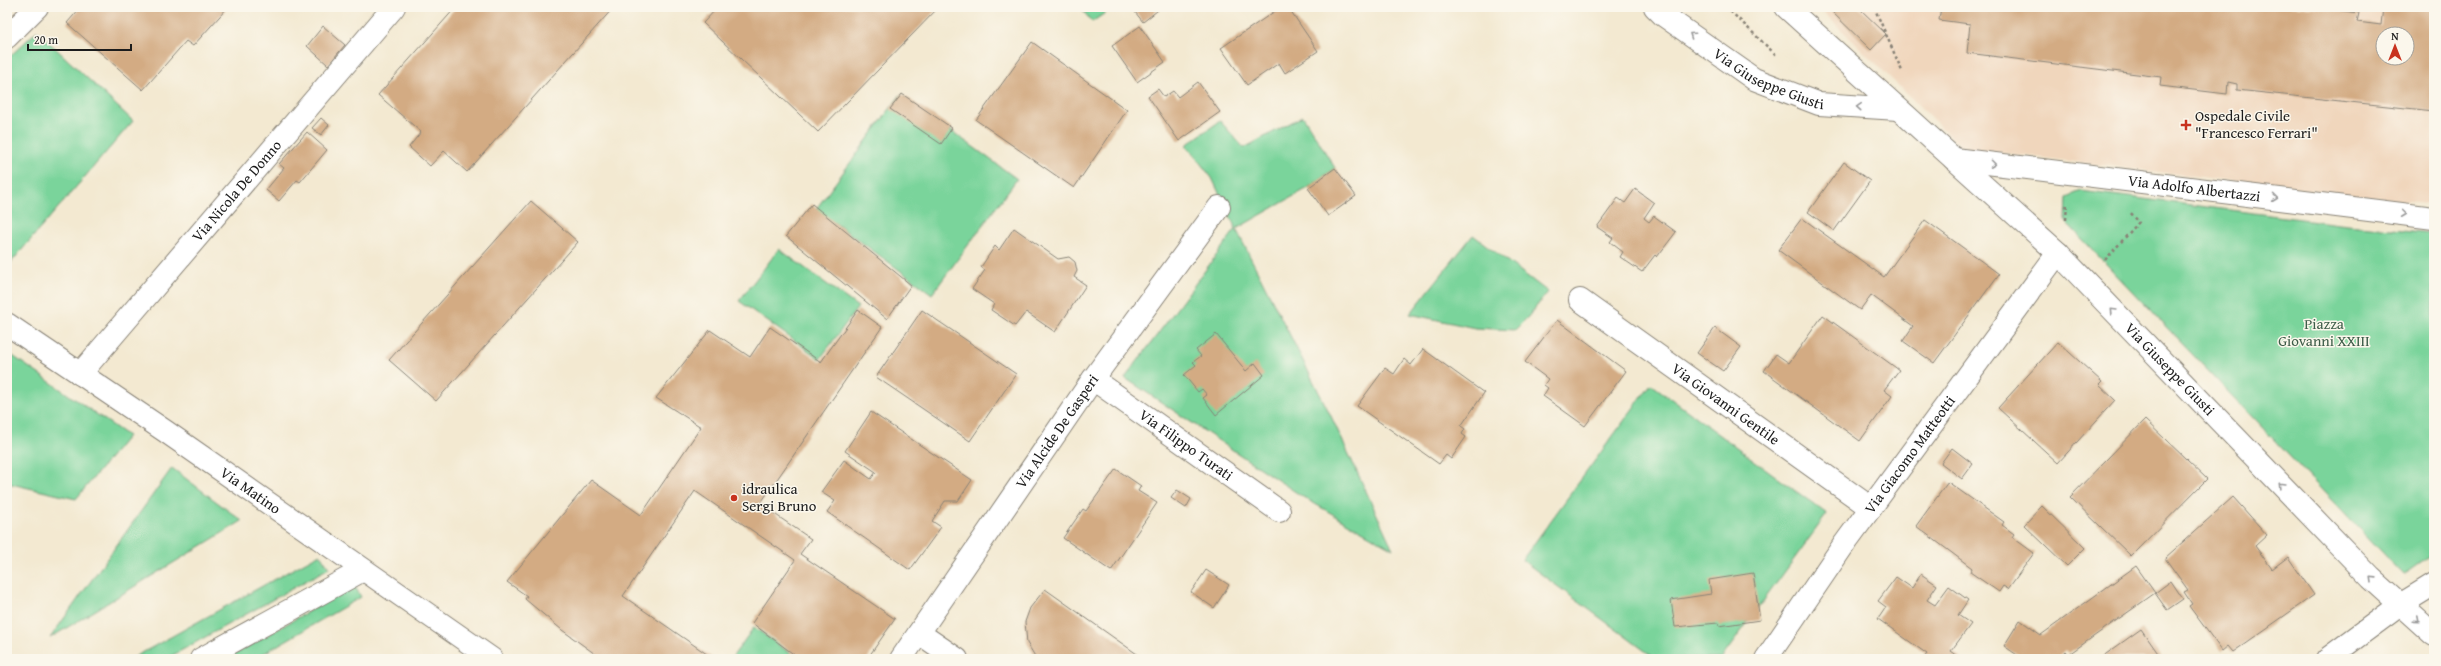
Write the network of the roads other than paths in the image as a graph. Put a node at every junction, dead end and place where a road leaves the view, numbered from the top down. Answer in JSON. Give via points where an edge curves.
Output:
{"nodes":[{"id":1,"x":37,"y":7,"type":"edge"},
{"id":2,"x":394,"y":7,"type":"edge"},
{"id":3,"x":1655,"y":7,"type":"edge"},
{"id":4,"x":1786,"y":7,"type":"edge"},
{"id":5,"x":7,"y":37,"type":"edge"},
{"id":6,"x":1898,"y":109,"type":"junction"},
{"id":7,"x":1954,"y":159,"type":"junction"},
{"id":8,"x":1219,"y":208,"type":"dead end"},
{"id":9,"x":2434,"y":218,"type":"edge"},
{"id":10,"x":2058,"y":253,"type":"junction"},
{"id":11,"x":1580,"y":300,"type":"dead end"},
{"id":12,"x":7,"y":324,"type":"edge"},
{"id":13,"x":80,"y":374,"type":"junction"},
{"id":14,"x":1092,"y":380,"type":"junction"},
{"id":15,"x":1871,"y":508,"type":"junction"},
{"id":16,"x":1280,"y":511,"type":"dead end"},
{"id":17,"x":362,"y":570,"type":"junction"},
{"id":18,"x":2434,"y":584,"type":"edge"},
{"id":19,"x":2400,"y":605,"type":"junction"},
{"id":20,"x":919,"y":633,"type":"junction"},
{"id":21,"x":2434,"y":635,"type":"edge"},
{"id":22,"x":201,"y":659,"type":"edge"},
{"id":23,"x":492,"y":659,"type":"edge"},
{"id":24,"x":901,"y":659,"type":"edge"},
{"id":25,"x":957,"y":659,"type":"edge"},
{"id":26,"x":1766,"y":659,"type":"edge"},
{"id":27,"x":2327,"y":659,"type":"edge"}],
"edges":[{"from":1,"to":5,"type":"street"},
{"from":2,"to":13,"type":"street","name":"Via Nicola De Donno"},
{"from":6,"to":3,"type":"street","name":"Via Giuseppe Giusti","one_way":true,"via":[[1819,104],[1754,79]]},
{"from":4,"to":6,"type":"street","name":"Via Giuseppe Giusti"},
{"from":6,"to":7,"type":"street","name":"Via Giuseppe Giusti"},
{"from":7,"to":9,"type":"street","name":"Via Adolfo Albertazzi","one_way":true},
{"from":7,"to":10,"type":"street","name":"Via Giuseppe Giusti"},
{"from":8,"to":14,"type":"street","name":"Via Alcide De Gasperi"},
{"from":10,"to":15,"type":"street","name":"Via Giacomo Matteotti"},
{"from":19,"to":10,"type":"street","name":"Via Giuseppe Giusti","one_way":true,"via":[[2360,567]]},
{"from":11,"to":15,"type":"street","name":"Via Giovanni Gentile"},
{"from":12,"to":13,"type":"street","name":"Via Matino"},
{"from":13,"to":17,"type":"street","name":"Via Matino","via":[[166,431]]},
{"from":14,"to":16,"type":"street","name":"Via Filippo Turati"},
{"from":14,"to":20,"type":"street","name":"Via Alcide De Gasperi"},
{"from":15,"to":26,"type":"street","name":"Via Giacomo Matteotti"},
{"from":17,"to":22,"type":"street"},
{"from":17,"to":23,"type":"street","name":"Via Matino"},
{"from":18,"to":19,"type":"street"},
{"from":19,"to":21,"type":"street","name":"Via Giuseppe Giusti","one_way":true},
{"from":19,"to":27,"type":"street"},
{"from":20,"to":24,"type":"street","name":"Via Alcide De Gasperi"},
{"from":20,"to":25,"type":"street"}]}
